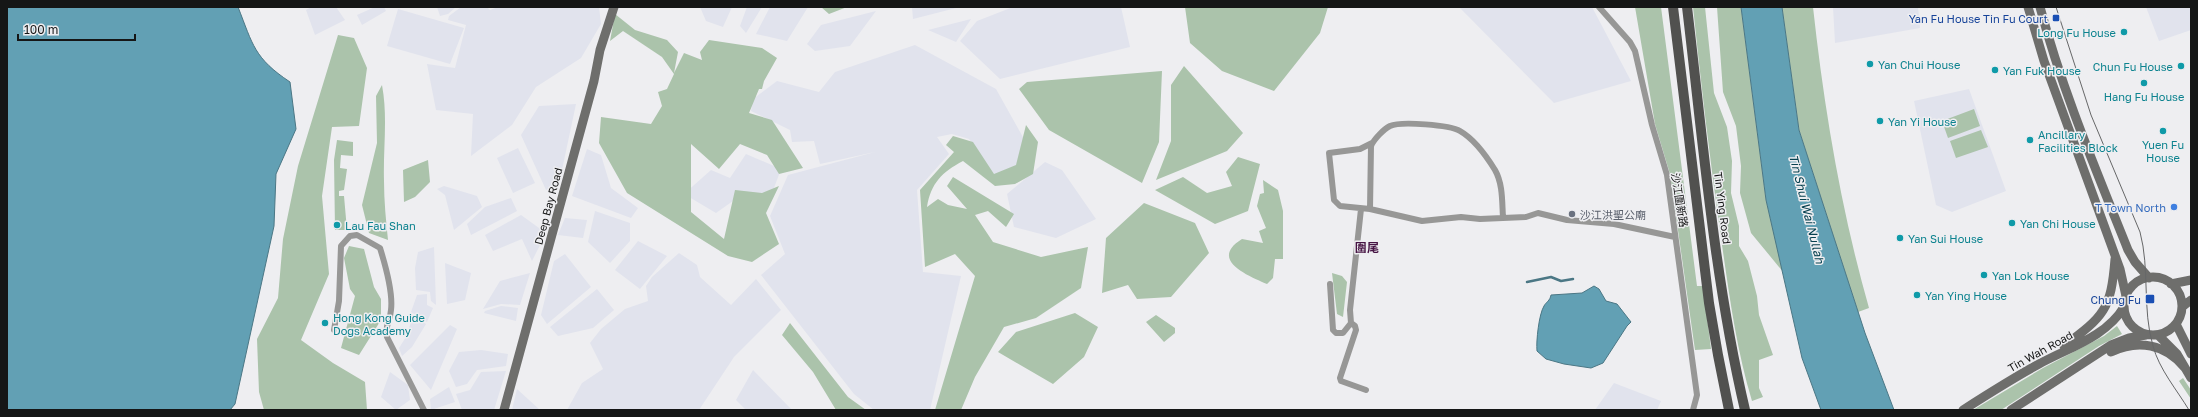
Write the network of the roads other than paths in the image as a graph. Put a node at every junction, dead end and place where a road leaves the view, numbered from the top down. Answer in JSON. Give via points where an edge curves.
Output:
{"nodes":[{"id":1,"x":614,"y":7,"type":"edge"},
{"id":2,"x":1600,"y":7,"type":"edge"},
{"id":3,"x":1673,"y":7,"type":"edge"},
{"id":4,"x":1686,"y":7,"type":"edge"},
{"id":5,"x":2028,"y":7,"type":"edge"},
{"id":6,"x":2040,"y":7,"type":"edge"},
{"id":7,"x":1372,"y":143,"type":"junction"},
{"id":8,"x":1362,"y":209,"type":"junction"},
{"id":9,"x":1370,"y":209,"type":"junction"},
{"id":10,"x":1503,"y":218,"type":"junction"},
{"id":11,"x":1676,"y":237,"type":"junction"},
{"id":12,"x":2115,"y":256,"type":"junction"},
{"id":13,"x":2149,"y":278,"type":"junction"},
{"id":14,"x":2191,"y":280,"type":"edge"},
{"id":15,"x":1330,"y":284,"type":"dead end"},
{"id":16,"x":2172,"y":284,"type":"junction"},
{"id":17,"x":2126,"y":296,"type":"junction"},
{"id":18,"x":2191,"y":300,"type":"edge"},
{"id":19,"x":2124,"y":307,"type":"junction"},
{"id":20,"x":2182,"y":307,"type":"junction"},
{"id":21,"x":1351,"y":323,"type":"junction"},
{"id":22,"x":2176,"y":324,"type":"junction"},
{"id":23,"x":334,"y":330,"type":"dead end"},
{"id":24,"x":2147,"y":335,"type":"junction"},
{"id":25,"x":2158,"y":335,"type":"junction"},
{"id":26,"x":2191,"y":354,"type":"edge"},
{"id":27,"x":2040,"y":363,"type":"junction"},
{"id":28,"x":2185,"y":368,"type":"junction"},
{"id":29,"x":2191,"y":378,"type":"edge"},
{"id":30,"x":2053,"y":383,"type":"junction"},
{"id":31,"x":1366,"y":390,"type":"dead end"},
{"id":32,"x":424,"y":410,"type":"edge"},
{"id":33,"x":504,"y":410,"type":"edge"},
{"id":34,"x":1693,"y":410,"type":"edge"},
{"id":35,"x":1729,"y":410,"type":"edge"},
{"id":36,"x":1745,"y":410,"type":"edge"},
{"id":37,"x":1964,"y":410,"type":"edge"},
{"id":38,"x":2011,"y":410,"type":"edge"}],
"edges":[{"from":1,"to":33,"type":"main road","name":"Deep Bay Road","via":[[600,50],[594,81]]},
{"from":2,"to":11,"type":"street","name":"沙江圍新路","via":[[1635,51],[1652,125],[1667,175]]},
{"from":3,"to":35,"type":"main road","via":[[1711,317]]},
{"from":4,"to":36,"type":"main road","name":"Tin Ying Road","via":[[1728,330]]},
{"from":5,"to":12,"type":"main road","via":[[2044,61]]},
{"from":6,"to":13,"type":"main road","via":[[2076,120],[2128,250]]},
{"from":7,"to":8,"type":"street","via":[[1360,149],[1329,153],[1334,200],[1344,207]]},
{"from":7,"to":9,"type":"street"},
{"from":7,"to":10,"type":"street","via":[[1389,127],[1396,125],[1412,124],[1460,130],[1495,170],[1500,185]]},
{"from":8,"to":9,"type":"street"},
{"from":8,"to":21,"type":"street","via":[[1350,310]]},
{"from":9,"to":10,"type":"street","via":[[1422,221],[1461,217]]},
{"from":10,"to":11,"type":"street","via":[[1526,217],[1538,213],[1567,220],[1614,224]]},
{"from":11,"to":34,"type":"street","name":"沙江圍新路","via":[[1697,395]]},
{"from":12,"to":17,"type":"main road"},
{"from":12,"to":27,"type":"main road","via":[[2113,286],[2104,310],[2093,324]]},
{"from":13,"to":16,"type":"main road","via":[[2157,278]]},
{"from":13,"to":17,"type":"main road","via":[[2132,286]]},
{"from":14,"to":16,"type":"main road"},
{"from":15,"to":21,"type":"street","via":[[1333,330],[1336,333],[1343,333]]},
{"from":16,"to":20,"type":"main road","via":[[2179,295]]},
{"from":17,"to":19,"type":"main road"},
{"from":18,"to":20,"type":"main road"},
{"from":19,"to":24,"type":"main road","via":[[2125,315],[2133,328]]},
{"from":19,"to":27,"type":"main road","name":"Tin Wah Road","via":[[2118,318],[2108,327]]},
{"from":20,"to":22,"type":"main road"},
{"from":21,"to":31,"type":"street","via":[[1356,330],[1340,380]]},
{"from":22,"to":25,"type":"main road"},
{"from":22,"to":26,"type":"main road"},
{"from":23,"to":32,"type":"street","via":[[339,300],[340,246],[350,236],[357,236],[380,248],[386,267],[391,310],[386,324],[387,338]]},
{"from":24,"to":25,"type":"main road"},
{"from":24,"to":30,"type":"main road","via":[[2111,345]]},
{"from":25,"to":28,"type":"main road","via":[[2172,348]]},
{"from":27,"to":37,"type":"main road","name":"Tin Wah Road"},
{"from":28,"to":29,"type":"main road"},
{"from":28,"to":30,"type":"main road","via":[[2174,356],[2160,348],[2136,344],[2112,351]]},
{"from":30,"to":38,"type":"main road"}]}
